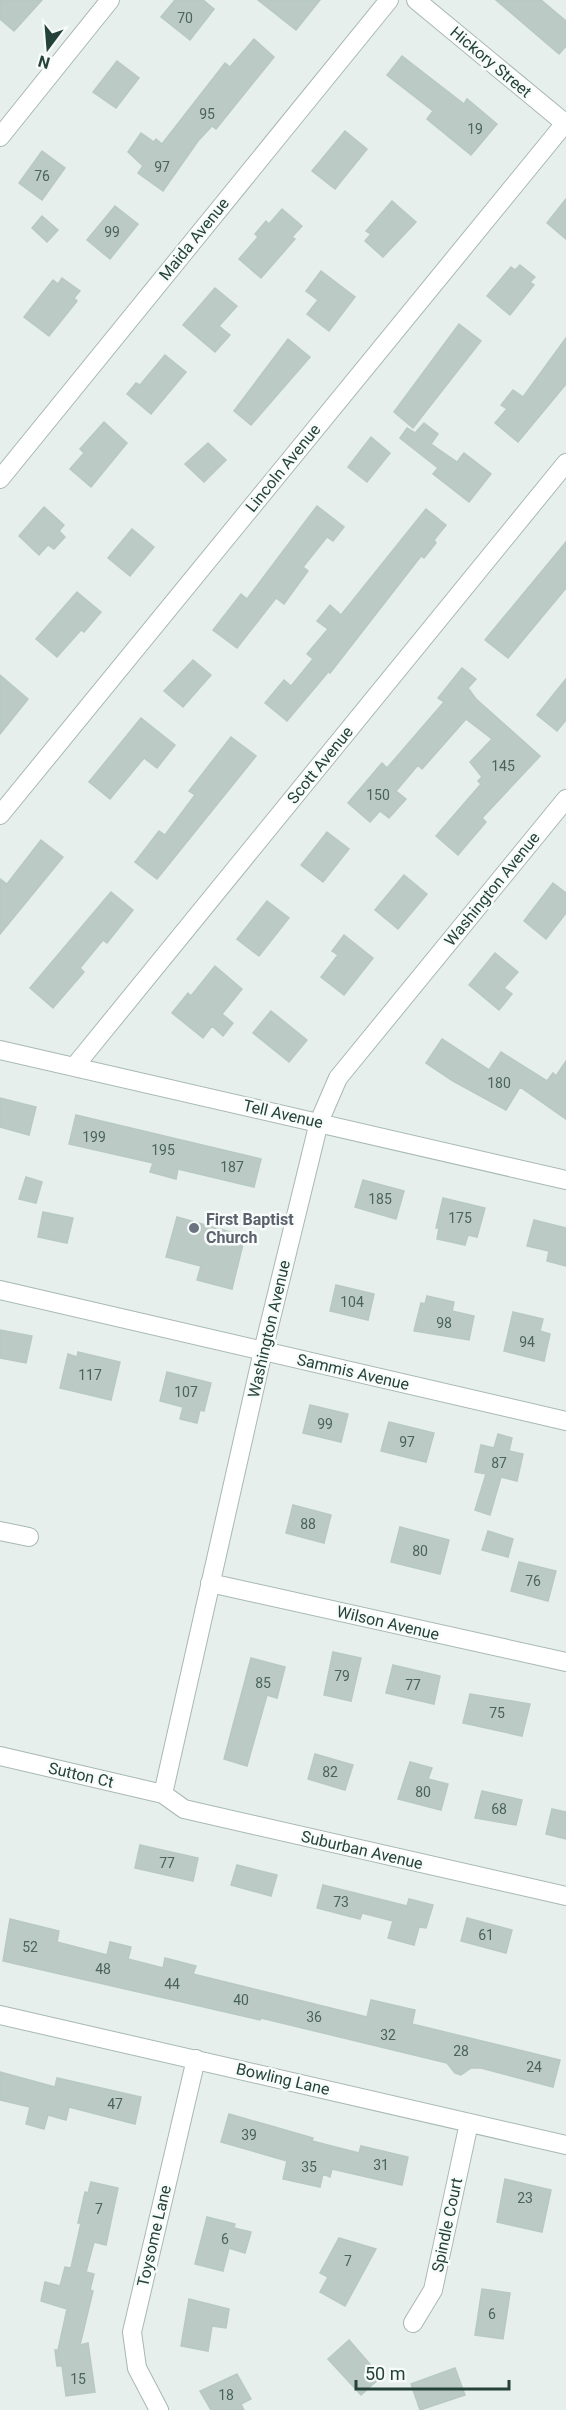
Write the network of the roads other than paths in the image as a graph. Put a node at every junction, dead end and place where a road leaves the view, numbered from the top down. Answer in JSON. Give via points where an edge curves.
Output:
{"nodes":[{"id":1,"x":110,"y":0,"type":"edge"},
{"id":2,"x":389,"y":0,"type":"edge"},
{"id":3,"x":416,"y":0,"type":"edge"},
{"id":4,"x":566,"y":123,"type":"edge"},
{"id":5,"x":0,"y":137,"type":"edge"},
{"id":6,"x":566,"y":463,"type":"edge"},
{"id":7,"x":0,"y":479,"type":"edge"},
{"id":8,"x":566,"y":799,"type":"edge"},
{"id":9,"x":0,"y":815,"type":"edge"},
{"id":10,"x":0,"y":1050,"type":"edge"},
{"id":11,"x":74,"y":1067,"type":"junction"},
{"id":12,"x":319,"y":1122,"type":"junction"},
{"id":13,"x":566,"y":1180,"type":"edge"},
{"id":14,"x":0,"y":1290,"type":"edge"},
{"id":15,"x":263,"y":1351,"type":"junction"},
{"id":16,"x":566,"y":1421,"type":"edge"},
{"id":17,"x":0,"y":1531,"type":"edge"},
{"id":18,"x":29,"y":1537,"type":"dead end"},
{"id":19,"x":210,"y":1583,"type":"junction"},
{"id":20,"x":566,"y":1662,"type":"edge"},
{"id":21,"x":0,"y":1756,"type":"edge"},
{"id":22,"x":163,"y":1794,"type":"junction"},
{"id":23,"x":566,"y":1896,"type":"edge"},
{"id":24,"x":0,"y":2015,"type":"edge"},
{"id":25,"x":196,"y":2059,"type":"junction"},
{"id":26,"x":469,"y":2123,"type":"junction"},
{"id":27,"x":566,"y":2145,"type":"edge"},
{"id":28,"x":413,"y":2323,"type":"dead end"},
{"id":29,"x":159,"y":2410,"type":"edge"}],
"edges":[{"from":1,"to":5,"type":"street"},
{"from":2,"to":7,"type":"street","name":"Maida Avenue"},
{"from":3,"to":4,"type":"street","name":"Hickory Street"},
{"from":4,"to":9,"type":"street","name":"Lincoln Avenue"},
{"from":6,"to":11,"type":"street","name":"Scott Avenue"},
{"from":8,"to":12,"type":"street","name":"Washington Avenue","via":[[338,1078]]},
{"from":10,"to":11,"type":"street","name":"Tell Avenue"},
{"from":11,"to":12,"type":"street","name":"Tell Avenue"},
{"from":12,"to":13,"type":"street","name":"Tell Avenue"},
{"from":12,"to":15,"type":"street","name":"Washington Avenue"},
{"from":14,"to":15,"type":"street","name":"Sammis Avenue"},
{"from":15,"to":16,"type":"street","name":"Sammis Avenue"},
{"from":15,"to":19,"type":"street","name":"Washington Avenue"},
{"from":17,"to":18,"type":"street"},
{"from":19,"to":20,"type":"street","name":"Wilson Avenue"},
{"from":19,"to":22,"type":"street","name":"Washington Avenue"},
{"from":21,"to":22,"type":"street","name":"Sutton Ct"},
{"from":22,"to":23,"type":"street","name":"Suburban Avenue","via":[[184,1809]]},
{"from":24,"to":25,"type":"street","name":"Bowling Lane"},
{"from":25,"to":26,"type":"street","name":"Bowling Lane"},
{"from":25,"to":29,"type":"street","name":"Toysome Lane","via":[[132,2332],[137,2368]]},
{"from":26,"to":27,"type":"street","name":"Bowling Lane"},
{"from":26,"to":28,"type":"street","name":"Spindle Court","via":[[433,2290]]}]}
